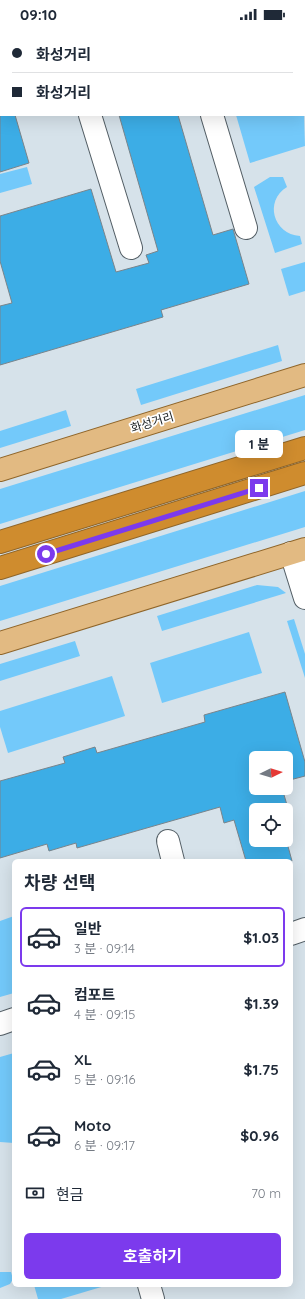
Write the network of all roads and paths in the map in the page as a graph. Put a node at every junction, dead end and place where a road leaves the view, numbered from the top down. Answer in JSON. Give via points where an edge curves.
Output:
{"nodes":[{"id":1,"x":90,"y":116,"type":"edge"},
{"id":2,"x":212,"y":116,"type":"edge"},
{"id":3,"x":246,"y":228,"type":"dead end"},
{"id":4,"x":131,"y":248,"type":"dead end"},
{"id":5,"x":305,"y":375,"type":"edge"},
{"id":6,"x":305,"y":448,"type":"edge"},
{"id":7,"x":0,"y":470,"type":"edge"},
{"id":8,"x":305,"y":473,"type":"edge"},
{"id":9,"x":0,"y":542,"type":"edge"},
{"id":10,"x":298,"y":551,"type":"edge"},
{"id":11,"x":0,"y":568,"type":"edge"},
{"id":12,"x":305,"y":598,"type":"edge"},
{"id":13,"x":0,"y":643,"type":"edge"},
{"id":14,"x":305,"y":929,"type":"edge"},
{"id":15,"x":293,"y":933,"type":"edge"},
{"id":16,"x":12,"y":1021,"type":"edge"},
{"id":17,"x":0,"y":1024,"type":"edge"},
{"id":18,"x":150,"y":1287,"type":"edge"},
{"id":19,"x":153,"y":1299,"type":"edge"}],
"edges":[{"from":1,"to":4,"type":"street"},
{"from":2,"to":3,"type":"street"},
{"from":5,"to":7,"type":"main road","name":"화성거리"},
{"from":6,"to":9,"type":"highway"},
{"from":8,"to":11,"type":"highway"},
{"from":10,"to":12,"type":"street"},
{"from":10,"to":13,"type":"main road"},
{"from":14,"to":15,"type":"street"},
{"from":16,"to":17,"type":"street"},
{"from":18,"to":19,"type":"street"}]}
